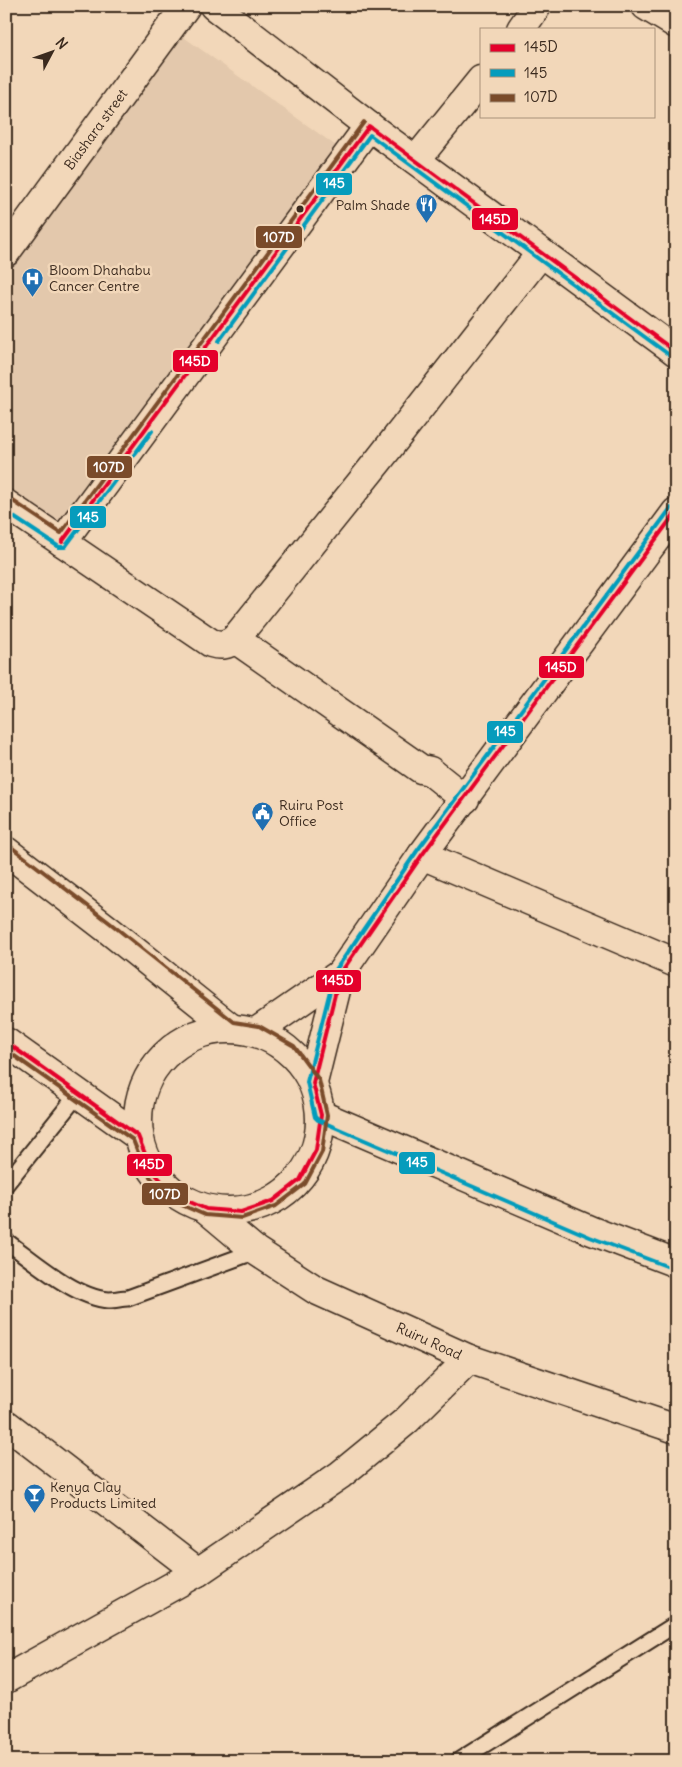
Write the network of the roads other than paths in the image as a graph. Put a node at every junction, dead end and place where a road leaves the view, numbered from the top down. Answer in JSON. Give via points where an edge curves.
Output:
{"nodes":[{"id":1,"x":186,"y":6,"type":"edge"},
{"id":2,"x":214,"y":6,"type":"edge"},
{"id":3,"x":537,"y":6,"type":"edge"},
{"id":4,"x":646,"y":6,"type":"edge"},
{"id":5,"x":676,"y":24,"type":"edge"},
{"id":6,"x":523,"y":28,"type":"edge"},
{"id":7,"x":480,"y":81,"type":"edge"},
{"id":8,"x":369,"y":126,"type":"junction"},
{"id":9,"x":416,"y":160,"type":"junction"},
{"id":10,"x":6,"y":252,"type":"edge"},
{"id":11,"x":541,"y":252,"type":"junction"},
{"id":12,"x":676,"y":352,"type":"edge"},
{"id":13,"x":6,"y":504,"type":"edge"},
{"id":14,"x":676,"y":512,"type":"edge"},
{"id":15,"x":62,"y":542,"type":"junction"},
{"id":16,"x":235,"y":639,"type":"junction"},
{"id":17,"x":465,"y":799,"type":"junction"},
{"id":18,"x":6,"y":852,"type":"edge"},
{"id":19,"x":422,"y":855,"type":"junction"},
{"id":20,"x":676,"y":963,"type":"edge"},
{"id":21,"x":340,"y":974,"type":"junction"},
{"id":22,"x":243,"y":1030,"type":"junction"},
{"id":23,"x":6,"y":1042,"type":"edge"},
{"id":24,"x":313,"y":1083,"type":"junction"},
{"id":25,"x":78,"y":1094,"type":"junction"},
{"id":26,"x":321,"y":1115,"type":"junction"},
{"id":27,"x":138,"y":1136,"type":"junction"},
{"id":28,"x":6,"y":1184,"type":"edge"},
{"id":29,"x":206,"y":1209,"type":"junction"},
{"id":30,"x":6,"y":1241,"type":"edge"},
{"id":31,"x":256,"y":1251,"type":"junction"},
{"id":32,"x":676,"y":1263,"type":"edge"},
{"id":33,"x":469,"y":1359,"type":"junction"},
{"id":34,"x":6,"y":1424,"type":"edge"},
{"id":35,"x":676,"y":1429,"type":"edge"},
{"id":36,"x":198,"y":1572,"type":"junction"},
{"id":37,"x":676,"y":1624,"type":"edge"},
{"id":38,"x":6,"y":1679,"type":"edge"},
{"id":39,"x":458,"y":1761,"type":"edge"}],
"edges":[{"from":1,"to":10,"type":"street","name":"Biashara street"},
{"from":2,"to":8,"type":"street"},
{"from":3,"to":6,"type":"street"},
{"from":4,"to":5,"type":"street"},
{"from":7,"to":9,"type":"street"},
{"from":8,"to":9,"type":"street"},
{"from":8,"to":15,"type":"street"},
{"from":9,"to":11,"type":"street"},
{"from":11,"to":12,"type":"street"},
{"from":11,"to":16,"type":"street"},
{"from":13,"to":15,"type":"street"},
{"from":14,"to":17,"type":"street"},
{"from":15,"to":16,"type":"street","via":[[211,643],[220,646]]},
{"from":16,"to":17,"type":"street","via":[[421,769],[430,771]]},
{"from":17,"to":19,"type":"street"},
{"from":18,"to":22,"type":"street"},
{"from":19,"to":20,"type":"street"},
{"from":19,"to":21,"type":"street"},
{"from":21,"to":22,"type":"street"},
{"from":21,"to":24,"type":"street"},
{"from":22,"to":24,"type":"street","via":[[290,1051]]},
{"from":22,"to":27,"type":"street","via":[[204,1031],[179,1042],[159,1060],[144,1083],[137,1109]]},
{"from":23,"to":25,"type":"street"},
{"from":24,"to":26,"type":"street"},
{"from":25,"to":27,"type":"street"},
{"from":25,"to":28,"type":"lane"},
{"from":26,"to":29,"type":"street","via":[[316,1150],[300,1180],[273,1201],[241,1212]]},
{"from":26,"to":32,"type":"street","via":[[592,1231]]},
{"from":27,"to":29,"type":"street","via":[[151,1169],[174,1194]]},
{"from":29,"to":31,"type":"street","name":"Ruiru Road"},
{"from":30,"to":31,"type":"lane","via":[[76,1291],[110,1300],[128,1298]]},
{"from":31,"to":33,"type":"street","name":"Ruiru Road","via":[[316,1290]]},
{"from":33,"to":35,"type":"street","name":"Ruiru Road"},
{"from":33,"to":36,"type":"street","via":[[406,1421],[340,1475]]},
{"from":34,"to":36,"type":"street"},
{"from":36,"to":38,"type":"street"},
{"from":37,"to":39,"type":"lane"}]}
